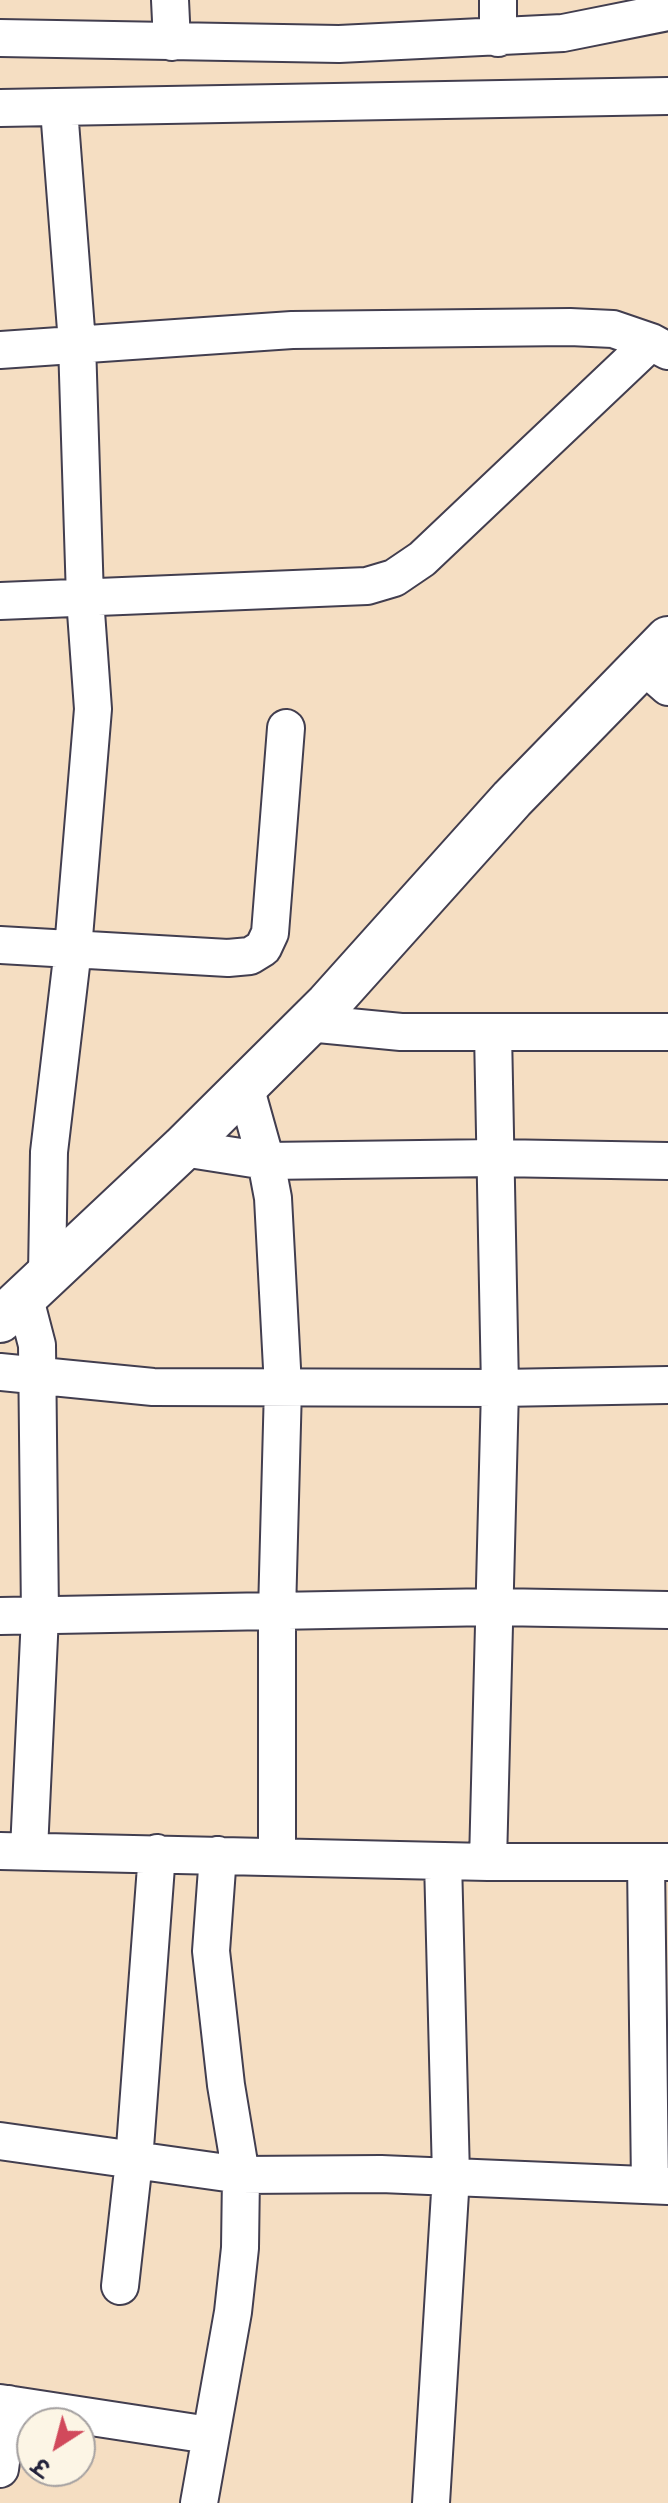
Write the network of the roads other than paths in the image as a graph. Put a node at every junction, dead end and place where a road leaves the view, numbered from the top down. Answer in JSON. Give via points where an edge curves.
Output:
{"nodes":[{"id":1,"x":170,"y":0,"type":"edge"},
{"id":2,"x":498,"y":0,"type":"edge"},
{"id":3,"x":668,"y":12,"type":"edge"},
{"id":4,"x":0,"y":38,"type":"edge"},
{"id":5,"x":498,"y":38,"type":"junction"},
{"id":6,"x":172,"y":42,"type":"junction"},
{"id":7,"x":668,"y":96,"type":"edge"},
{"id":8,"x":0,"y":108,"type":"edge"},
{"id":9,"x":59,"y":109,"type":"junction"},
{"id":10,"x":77,"y":343,"type":"junction"},
{"id":11,"x":659,"y":346,"type":"edge"},
{"id":12,"x":0,"y":350,"type":"edge"},
{"id":13,"x":85,"y":598,"type":"junction"},
{"id":14,"x":0,"y":601,"type":"edge"},
{"id":15,"x":660,"y":664,"type":"edge"},
{"id":16,"x":286,"y":728,"type":"dead end"},
{"id":17,"x":0,"y":945,"type":"edge"},
{"id":18,"x":73,"y":949,"type":"junction"},
{"id":19,"x":308,"y":1023,"type":"junction"},
{"id":20,"x":493,"y":1032,"type":"junction"},
{"id":21,"x":668,"y":1032,"type":"edge"},
{"id":22,"x":245,"y":1086,"type":"junction"},
{"id":23,"x":183,"y":1148,"type":"junction"},
{"id":24,"x":496,"y":1158,"type":"junction"},
{"id":25,"x":266,"y":1161,"type":"junction"},
{"id":26,"x":668,"y":1161,"type":"edge"},
{"id":27,"x":24,"y":1296,"type":"edge"},
{"id":28,"x":0,"y":1372,"type":"edge"},
{"id":29,"x":37,"y":1375,"type":"junction"},
{"id":30,"x":668,"y":1385,"type":"edge"},
{"id":31,"x":283,"y":1387,"type":"junction"},
{"id":32,"x":500,"y":1388,"type":"junction"},
{"id":33,"x":494,"y":1607,"type":"junction"},
{"id":34,"x":668,"y":1610,"type":"edge"},
{"id":35,"x":277,"y":1612,"type":"junction"},
{"id":36,"x":0,"y":1616,"type":"edge"},
{"id":37,"x":40,"y":1616,"type":"junction"},
{"id":38,"x":15,"y":1850,"type":"edge"},
{"id":39,"x":157,"y":1853,"type":"junction"},
{"id":40,"x":218,"y":1855,"type":"junction"},
{"id":41,"x":277,"y":1856,"type":"junction"},
{"id":42,"x":443,"y":1861,"type":"junction"},
{"id":43,"x":488,"y":1862,"type":"junction"},
{"id":44,"x":657,"y":1862,"type":"edge"},
{"id":45,"x":0,"y":2141,"type":"edge"},
{"id":46,"x":134,"y":2161,"type":"junction"},
{"id":47,"x":241,"y":2175,"type":"junction"},
{"id":48,"x":451,"y":2176,"type":"junction"},
{"id":49,"x":659,"y":2186,"type":"edge"},
{"id":50,"x":120,"y":2286,"type":"dead end"},
{"id":51,"x":5,"y":2404,"type":"edge"},
{"id":52,"x":209,"y":2435,"type":"junction"},
{"id":53,"x":0,"y":2469,"type":"edge"},
{"id":54,"x":199,"y":2503,"type":"edge"},
{"id":55,"x":431,"y":2503,"type":"edge"}],
"edges":[{"from":1,"to":6,"type":"street"},
{"from":2,"to":5,"type":"street"},
{"from":3,"to":5,"type":"street","via":[[563,33]]},
{"from":4,"to":6,"type":"street"},
{"from":5,"to":6,"type":"street","via":[[339,44]]},
{"from":7,"to":9,"type":"street"},
{"from":8,"to":9,"type":"street"},
{"from":9,"to":10,"type":"street"},
{"from":10,"to":11,"type":"street","via":[[292,330],[570,327],[613,329]]},
{"from":10,"to":12,"type":"street"},
{"from":10,"to":13,"type":"street"},
{"from":11,"to":13,"type":"street","via":[[422,559],[394,578],[367,586]]},
{"from":13,"to":14,"type":"street"},
{"from":13,"to":18,"type":"street","via":[[93,709]]},
{"from":15,"to":19,"type":"street","via":[[512,799]]},
{"from":16,"to":18,"type":"street","via":[[270,933],[263,948],[250,956],[228,958]]},
{"from":17,"to":18,"type":"street"},
{"from":18,"to":27,"type":"street","via":[[49,1152]]},
{"from":19,"to":20,"type":"street","via":[[401,1032]]},
{"from":19,"to":22,"type":"street"},
{"from":20,"to":21,"type":"street"},
{"from":20,"to":24,"type":"street"},
{"from":22,"to":23,"type":"street"},
{"from":22,"to":25,"type":"street"},
{"from":23,"to":25,"type":"street"},
{"from":23,"to":27,"type":"street"},
{"from":24,"to":25,"type":"street"},
{"from":24,"to":26,"type":"street"},
{"from":24,"to":32,"type":"street"},
{"from":25,"to":31,"type":"street","via":[[273,1198]]},
{"from":27,"to":29,"type":"street","via":[[34,1329]]},
{"from":28,"to":29,"type":"street"},
{"from":29,"to":31,"type":"street","via":[[153,1387]]},
{"from":29,"to":37,"type":"street"},
{"from":30,"to":32,"type":"street"},
{"from":31,"to":32,"type":"street"},
{"from":31,"to":35,"type":"street"},
{"from":32,"to":33,"type":"street"},
{"from":33,"to":34,"type":"street"},
{"from":33,"to":35,"type":"street"},
{"from":33,"to":43,"type":"street"},
{"from":35,"to":37,"type":"street"},
{"from":35,"to":41,"type":"street"},
{"from":36,"to":37,"type":"street"},
{"from":37,"to":38,"type":"street"},
{"from":38,"to":39,"type":"street"},
{"from":39,"to":40,"type":"street"},
{"from":39,"to":46,"type":"street"},
{"from":40,"to":41,"type":"street"},
{"from":40,"to":47,"type":"street","via":[[213,1983]]},
{"from":41,"to":42,"type":"street"},
{"from":42,"to":43,"type":"street"},
{"from":42,"to":48,"type":"street"},
{"from":43,"to":44,"type":"street"},
{"from":44,"to":49,"type":"street"},
{"from":45,"to":46,"type":"street"},
{"from":46,"to":47,"type":"street"},
{"from":46,"to":50,"type":"street"},
{"from":47,"to":48,"type":"street"},
{"from":47,"to":52,"type":"street","via":[[233,2312]]},
{"from":48,"to":49,"type":"street"},
{"from":48,"to":55,"type":"street"},
{"from":51,"to":52,"type":"street"},
{"from":51,"to":53,"type":"street"},
{"from":52,"to":54,"type":"street"}]}
